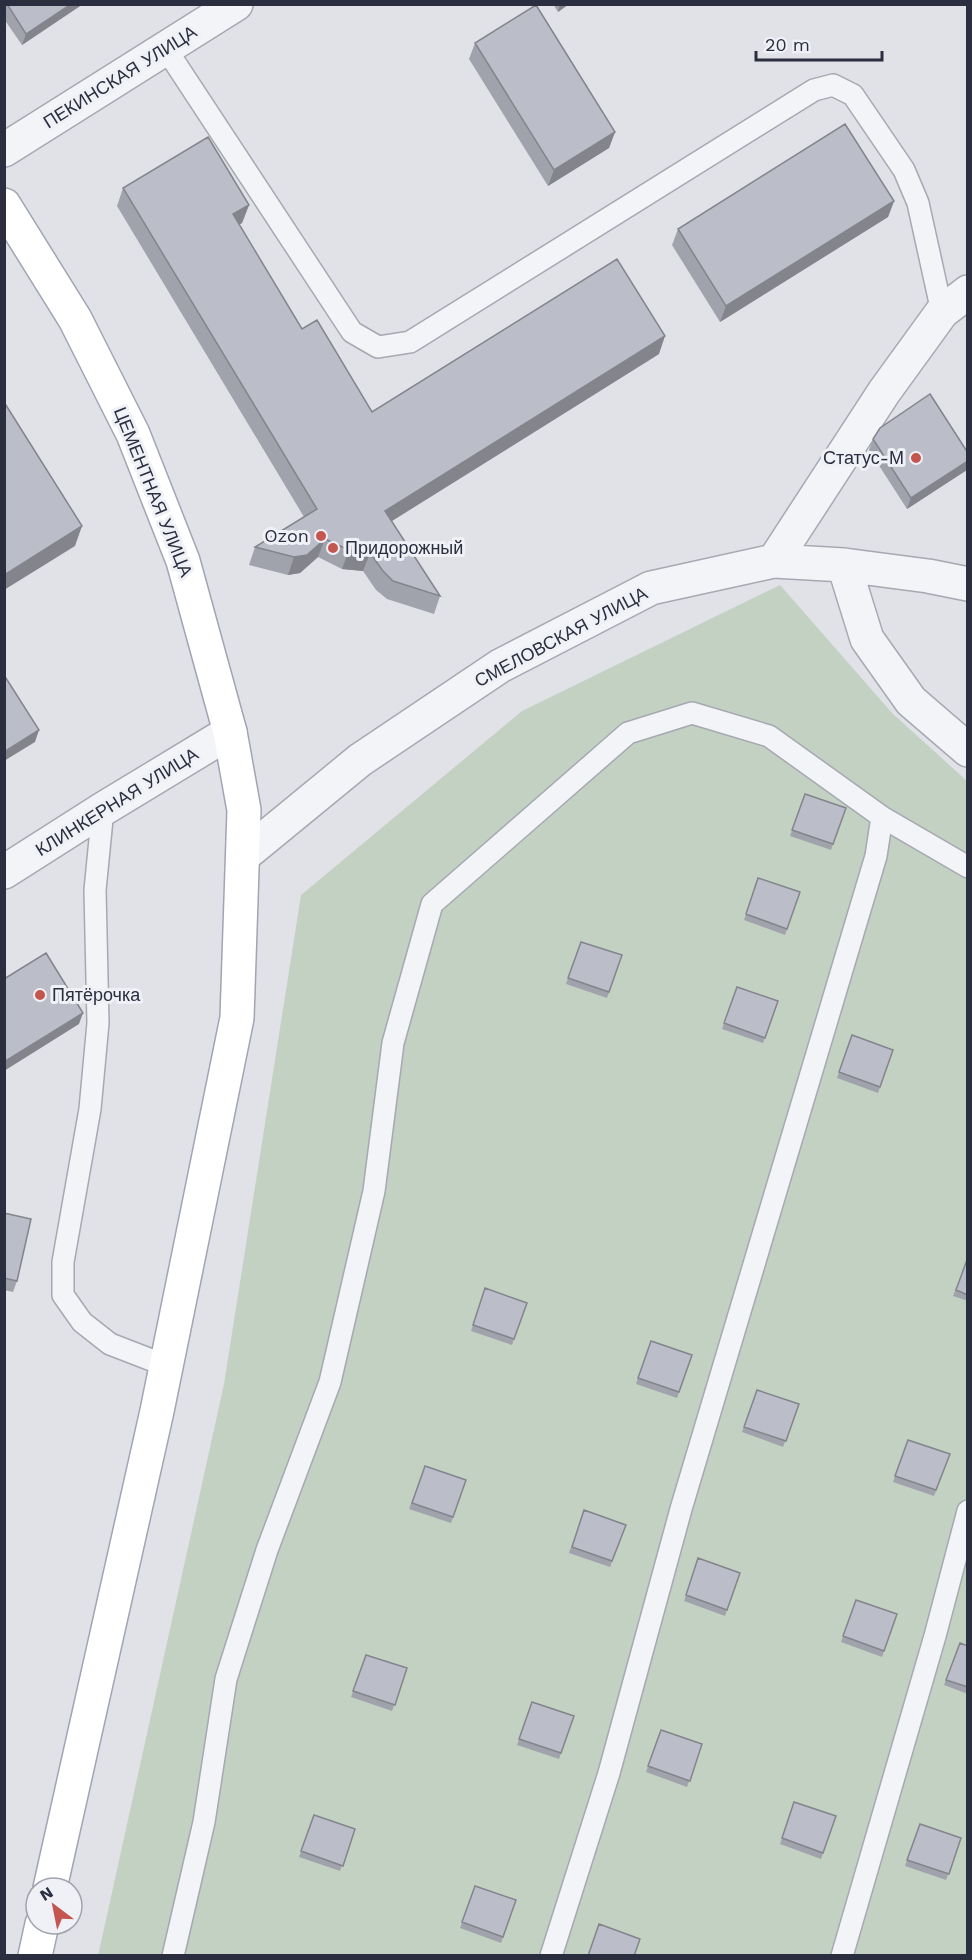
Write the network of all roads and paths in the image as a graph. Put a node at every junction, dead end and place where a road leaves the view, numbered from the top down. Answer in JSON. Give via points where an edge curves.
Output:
{"nodes":[{"id":1,"x":236,"y":4,"type":"edge"},
{"id":2,"x":166,"y":49,"type":"junction"},
{"id":3,"x":4,"y":150,"type":"edge"},
{"id":4,"x":4,"y":205,"type":"edge"},
{"id":5,"x":968,"y":292,"type":"edge"},
{"id":6,"x":942,"y":312,"type":"junction"},
{"id":7,"x":774,"y":561,"type":"junction"},
{"id":8,"x":844,"y":565,"type":"junction"},
{"id":9,"x":968,"y":584,"type":"edge"},
{"id":10,"x":230,"y":732,"type":"junction"},
{"id":11,"x":968,"y":750,"type":"edge"},
{"id":12,"x":103,"y":809,"type":"junction"},
{"id":13,"x":882,"y":817,"type":"junction"},
{"id":14,"x":243,"y":856,"type":"junction"},
{"id":15,"x":968,"y":867,"type":"edge"},
{"id":16,"x":4,"y":872,"type":"edge"},
{"id":17,"x":167,"y":1366,"type":"junction"},
{"id":18,"x":968,"y":1510,"type":"edge"},
{"id":19,"x":53,"y":1876,"type":"edge"},
{"id":20,"x":39,"y":1936,"type":"edge"},
{"id":21,"x":35,"y":1956,"type":"edge"},
{"id":22,"x":173,"y":1956,"type":"edge"},
{"id":23,"x":551,"y":1956,"type":"edge"},
{"id":24,"x":842,"y":1956,"type":"edge"}],
"edges":[{"from":1,"to":2,"type":"street","name":"ПЕКИНСКАЯ УЛИЦА"},
{"from":2,"to":3,"type":"street","name":"ПЕКИНСКАЯ УЛИЦА"},
{"from":2,"to":6,"type":"lane","via":[[352,332],[378,347],[410,342],[814,90],[833,85],[853,95],[904,170],[918,203]]},
{"from":4,"to":10,"type":"main road","name":"ЦЕМЕНТНАЯ УЛИЦА","via":[[75,319],[133,434],[183,561]]},
{"from":5,"to":6,"type":"street"},
{"from":6,"to":7,"type":"street","via":[[884,392]]},
{"from":7,"to":8,"type":"street","name":"СМЕЛОВСКАЯ УЛИЦА"},
{"from":7,"to":14,"type":"street","name":"СМЕЛОВСКАЯ УЛИЦА","via":[[651,588],[500,666],[360,760]]},
{"from":8,"to":9,"type":"street","name":"СМЕЛОВСКАЯ УЛИЦА"},
{"from":8,"to":11,"type":"street","via":[[867,639],[911,701]]},
{"from":10,"to":12,"type":"street","name":"КЛИНКЕРНАЯ УЛИЦА"},
{"from":10,"to":14,"type":"main road","name":"ЦЕМЕНТНАЯ УЛИЦА","via":[[244,810]]},
{"from":12,"to":16,"type":"street","name":"КЛИНКЕРНАЯ УЛИЦА"},
{"from":12,"to":17,"type":"lane","via":[[95,890],[98,1023],[90,1109],[63,1262],[63,1295],[82,1322],[110,1344]]},
{"from":13,"to":15,"type":"lane"},
{"from":13,"to":22,"type":"lane","via":[[769,736],[693,713],[628,733],[432,904],[393,1043],[374,1191],[330,1382],[267,1550],[226,1679],[204,1822]]},
{"from":13,"to":23,"type":"lane","via":[[876,856],[684,1498],[609,1773]]},
{"from":14,"to":17,"type":"main road","name":"ЦЕМЕНТНАЯ УЛИЦА","via":[[237,1018]]},
{"from":17,"to":19,"type":"main road","name":"ЦЕМЕНТНАЯ УЛИЦА"},
{"from":18,"to":24,"type":"lane"},
{"from":20,"to":21,"type":"main road"}]}
